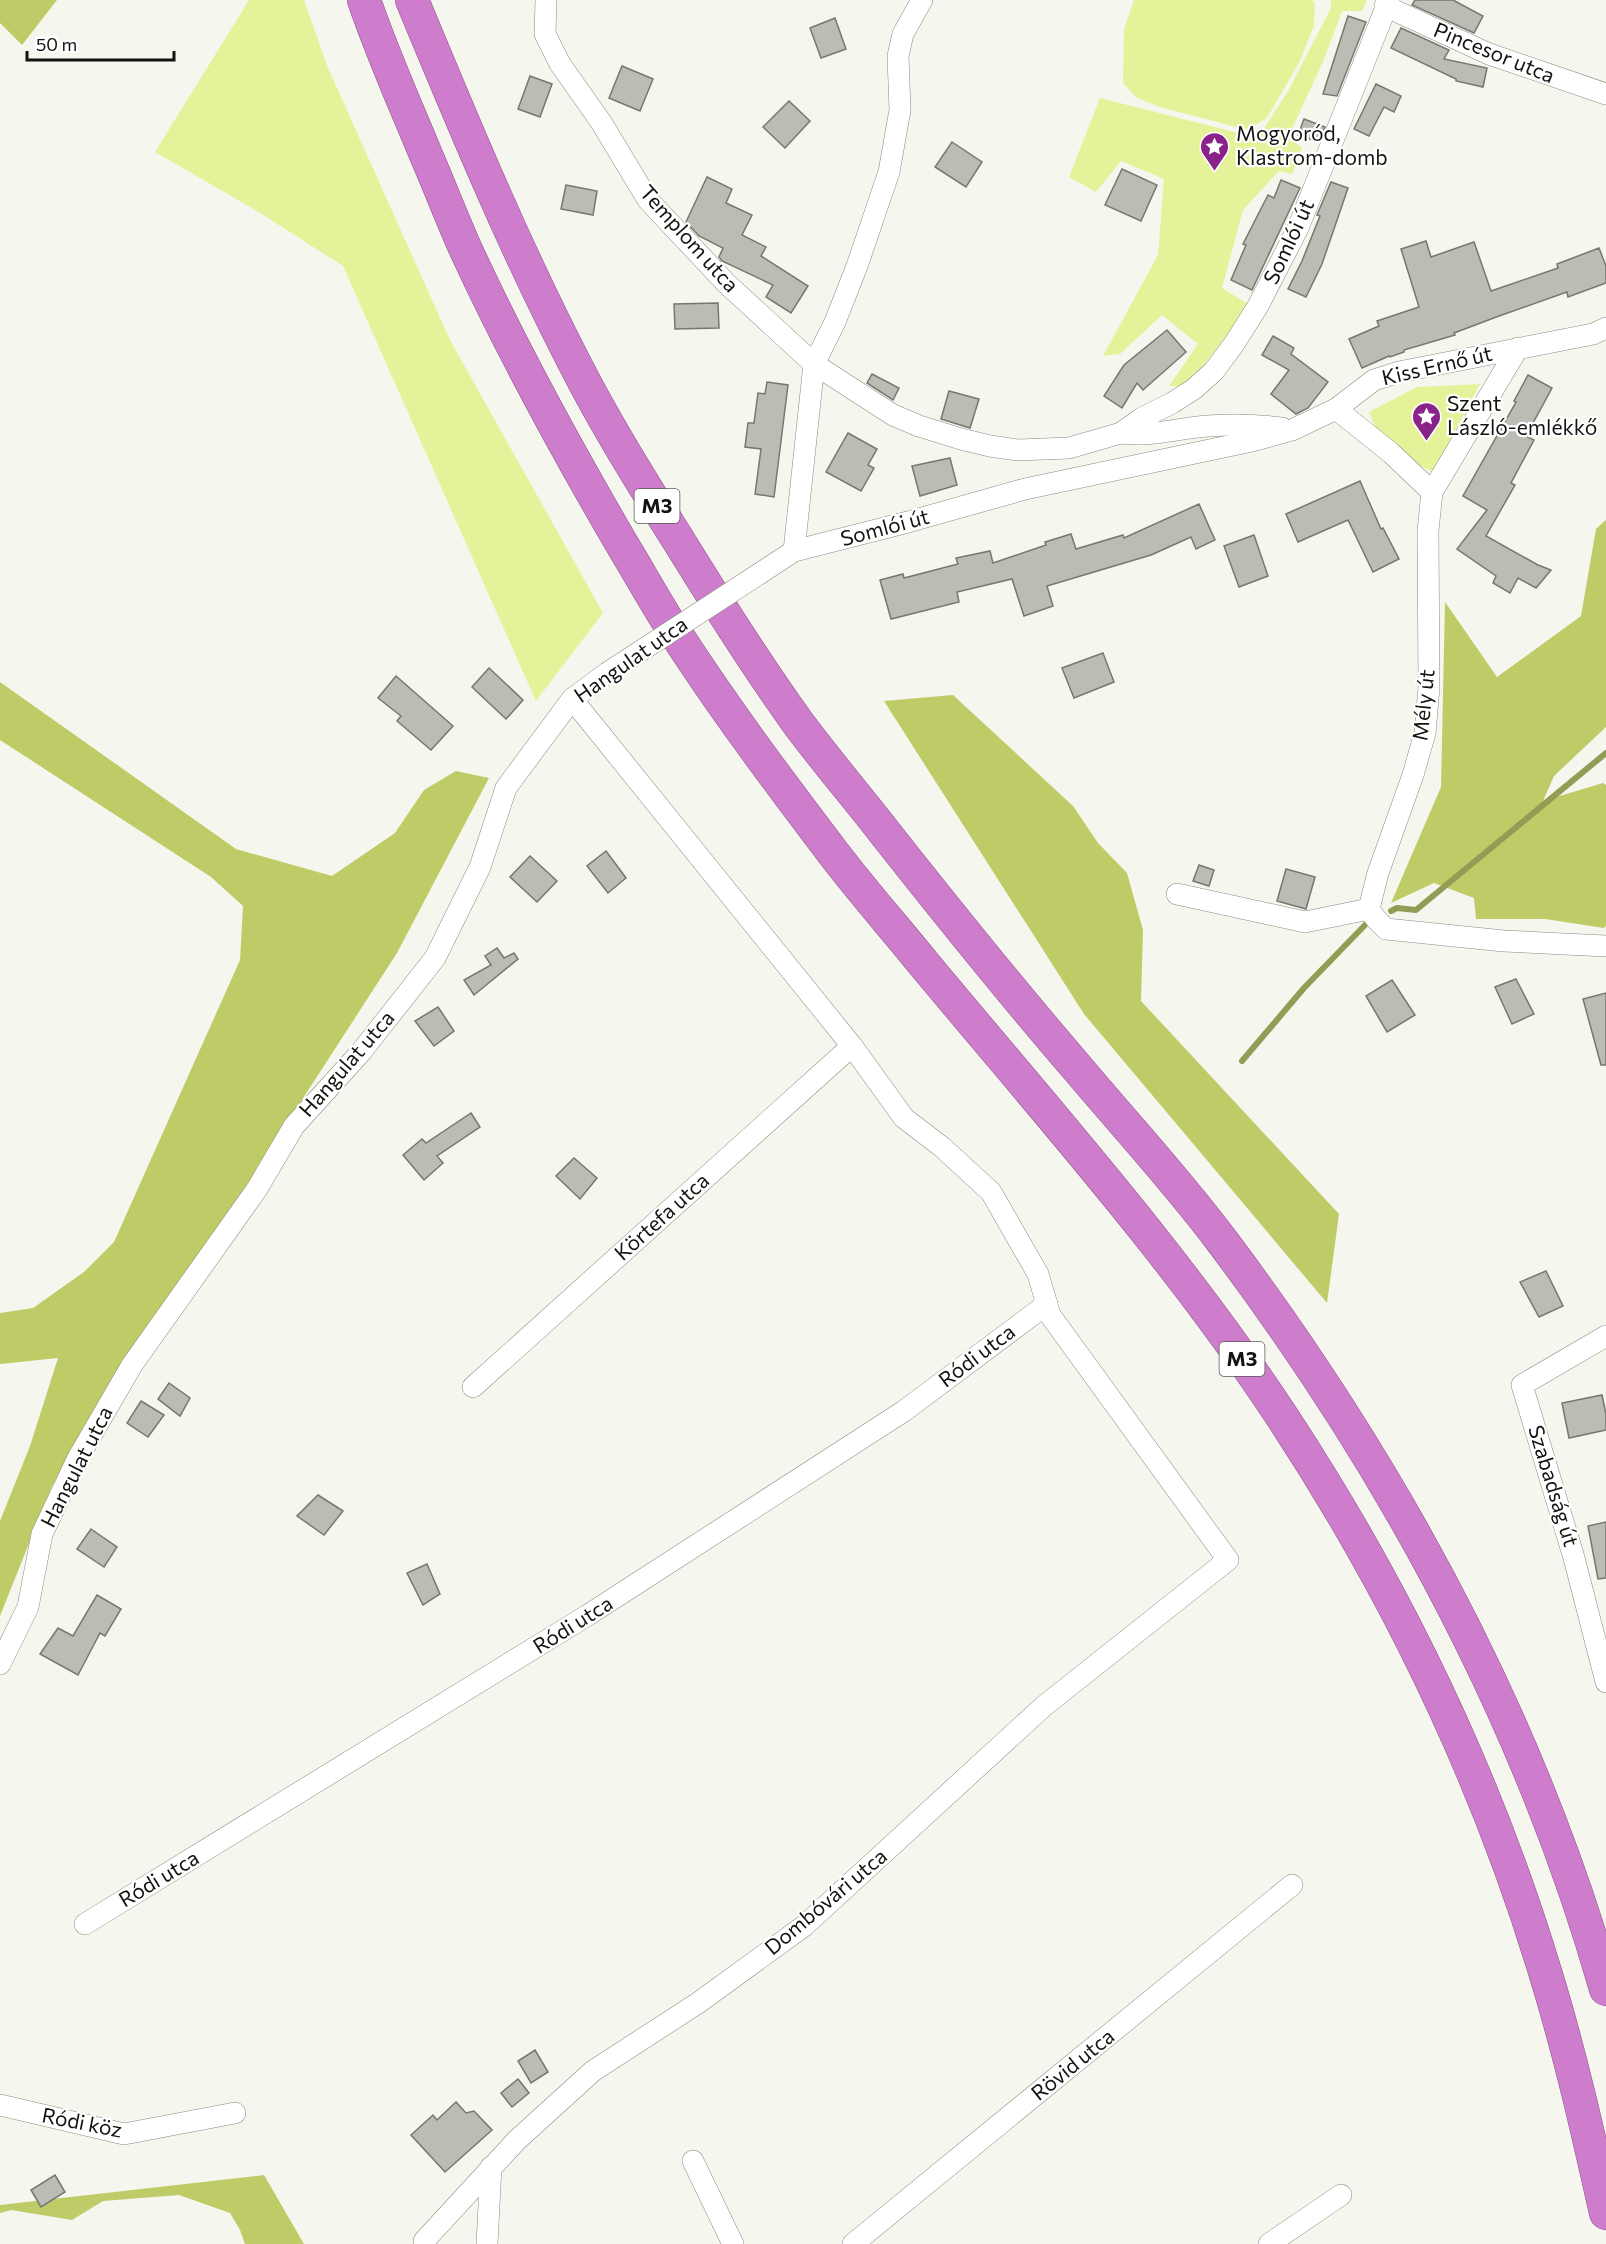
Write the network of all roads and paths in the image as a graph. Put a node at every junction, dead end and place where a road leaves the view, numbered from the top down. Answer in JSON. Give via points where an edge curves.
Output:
{"nodes":[{"id":1,"x":364,"y":0,"type":"edge"},
{"id":2,"x":412,"y":0,"type":"edge"},
{"id":3,"x":546,"y":0,"type":"edge"},
{"id":4,"x":922,"y":0,"type":"edge"},
{"id":5,"x":1387,"y":3,"type":"edge"},
{"id":6,"x":1606,"y":94,"type":"edge"},
{"id":7,"x":1606,"y":328,"type":"edge"},
{"id":8,"x":1518,"y":348,"type":"junction"},
{"id":9,"x":814,"y":363,"type":"junction"},
{"id":10,"x":1336,"y":409,"type":"junction"},
{"id":11,"x":1292,"y":430,"type":"junction"},
{"id":12,"x":1120,"y":433,"type":"junction"},
{"id":13,"x":961,"y":439,"type":"joint"},
{"id":14,"x":1432,"y":492,"type":"junction"},
{"id":15,"x":794,"y":551,"type":"junction"},
{"id":16,"x":572,"y":699,"type":"junction"},
{"id":17,"x":1177,"y":894,"type":"dead end"},
{"id":18,"x":1369,"y":909,"type":"junction"},
{"id":19,"x":1606,"y":946,"type":"edge"},
{"id":20,"x":852,"y":1047,"type":"junction"},
{"id":21,"x":1047,"y":1304,"type":"junction"},
{"id":22,"x":1606,"y":1336,"type":"edge"},
{"id":23,"x":473,"y":1387,"type":"dead end"},
{"id":24,"x":0,"y":1664,"type":"edge"},
{"id":25,"x":1606,"y":1682,"type":"edge"},
{"id":26,"x":1292,"y":1886,"type":"dead end"},
{"id":27,"x":85,"y":1924,"type":"dead end"},
{"id":28,"x":1606,"y":1989,"type":"edge"},
{"id":29,"x":0,"y":2105,"type":"edge"},
{"id":30,"x":235,"y":2113,"type":"dead end"},
{"id":31,"x":693,"y":2161,"type":"dead end"},
{"id":32,"x":491,"y":2167,"type":"junction"},
{"id":33,"x":1341,"y":2195,"type":"dead end"},
{"id":34,"x":1606,"y":2213,"type":"edge"},
{"id":35,"x":424,"y":2241,"type":"dead end"},
{"id":36,"x":487,"y":2244,"type":"edge"},
{"id":37,"x":733,"y":2244,"type":"edge"},
{"id":38,"x":853,"y":2244,"type":"edge"},
{"id":39,"x":1269,"y":2244,"type":"edge"}],
"edges":[{"from":1,"to":34,"type":"highway","number":"M3","via":[[466,250],[538,395],[668,622],[837,859],[1200,1300],[1281,1415],[1380,1581],[1457,1738],[1516,1886],[1569,2056]]},
{"from":2,"to":28,"type":"highway","number":"M3","via":[[513,238],[577,368],[634,470],[712,594],[798,723],[834,769],[987,962],[1221,1239],[1367,1450],[1462,1621],[1501,1704],[1572,1882]]},
{"from":3,"to":9,"type":"street","name":"Templom utca","via":[[545,34],[560,64],[648,200],[726,284]]},
{"from":4,"to":9,"type":"street","via":[[903,34],[898,56],[900,110],[889,172],[857,266]]},
{"from":5,"to":6,"type":"street","name":"Pincesor utca","via":[[1489,54]]},
{"from":5,"to":12,"type":"street","name":"Somlói út","via":[[1298,228],[1234,344],[1194,389]]},
{"from":7,"to":8,"type":"street","name":"Kiss Ernő út"},
{"from":8,"to":10,"type":"street","name":"Kiss Ernő út","via":[[1374,380]]},
{"from":8,"to":14,"type":"street","name":"Kiss Ernő út"},
{"from":9,"to":13,"type":"street","name":"Templom utca","via":[[893,415]]},
{"from":9,"to":15,"type":"street"},
{"from":10,"to":11,"type":"street","name":"Somlói út"},
{"from":10,"to":14,"type":"street"},
{"from":11,"to":12,"type":"street","name":"Somlói út","via":[[1225,425],[1137,435]]},
{"from":11,"to":15,"type":"street","name":"Somlói út","via":[[1025,489]]},
{"from":12,"to":13,"type":"street","name":"Somlói út","via":[[1069,448],[1045,450],[1018,450]]},
{"from":14,"to":18,"type":"street","name":"Mély út","via":[[1425,733]]},
{"from":15,"to":16,"type":"street","name":"Hangulat utca","bridge":true},
{"from":16,"to":20,"type":"street"},
{"from":16,"to":24,"type":"street","name":"Hangulat utca","via":[[506,788],[480,867],[435,958],[361,1052],[294,1126],[257,1190],[132,1365],[78,1458],[42,1534],[28,1607]]},
{"from":17,"to":18,"type":"street","via":[[1305,922]]},
{"from":18,"to":19,"type":"street","via":[[1386,929]]},
{"from":20,"to":21,"type":"street","via":[[904,1118],[991,1192],[1038,1274]]},
{"from":20,"to":23,"type":"street","name":"Körtefa utca"},
{"from":21,"to":27,"type":"street","name":"Ródi utca","via":[[904,1411],[588,1616]]},
{"from":21,"to":32,"type":"street","name":"Dombóvári utca","via":[[1050,1315],[1228,1560],[1044,1706],[804,1926],[698,2003],[593,2071]]},
{"from":22,"to":25,"type":"street","name":"Szabadság út","via":[[1522,1385]]},
{"from":26,"to":38,"type":"street","name":"Rövid utca"},
{"from":29,"to":30,"type":"street","name":"Ródi köz","via":[[124,2134]]},
{"from":31,"to":37,"type":"street"},
{"from":32,"to":35,"type":"street","name":"Dombóvári utca"},
{"from":32,"to":36,"type":"street"},
{"from":33,"to":39,"type":"street"}]}
